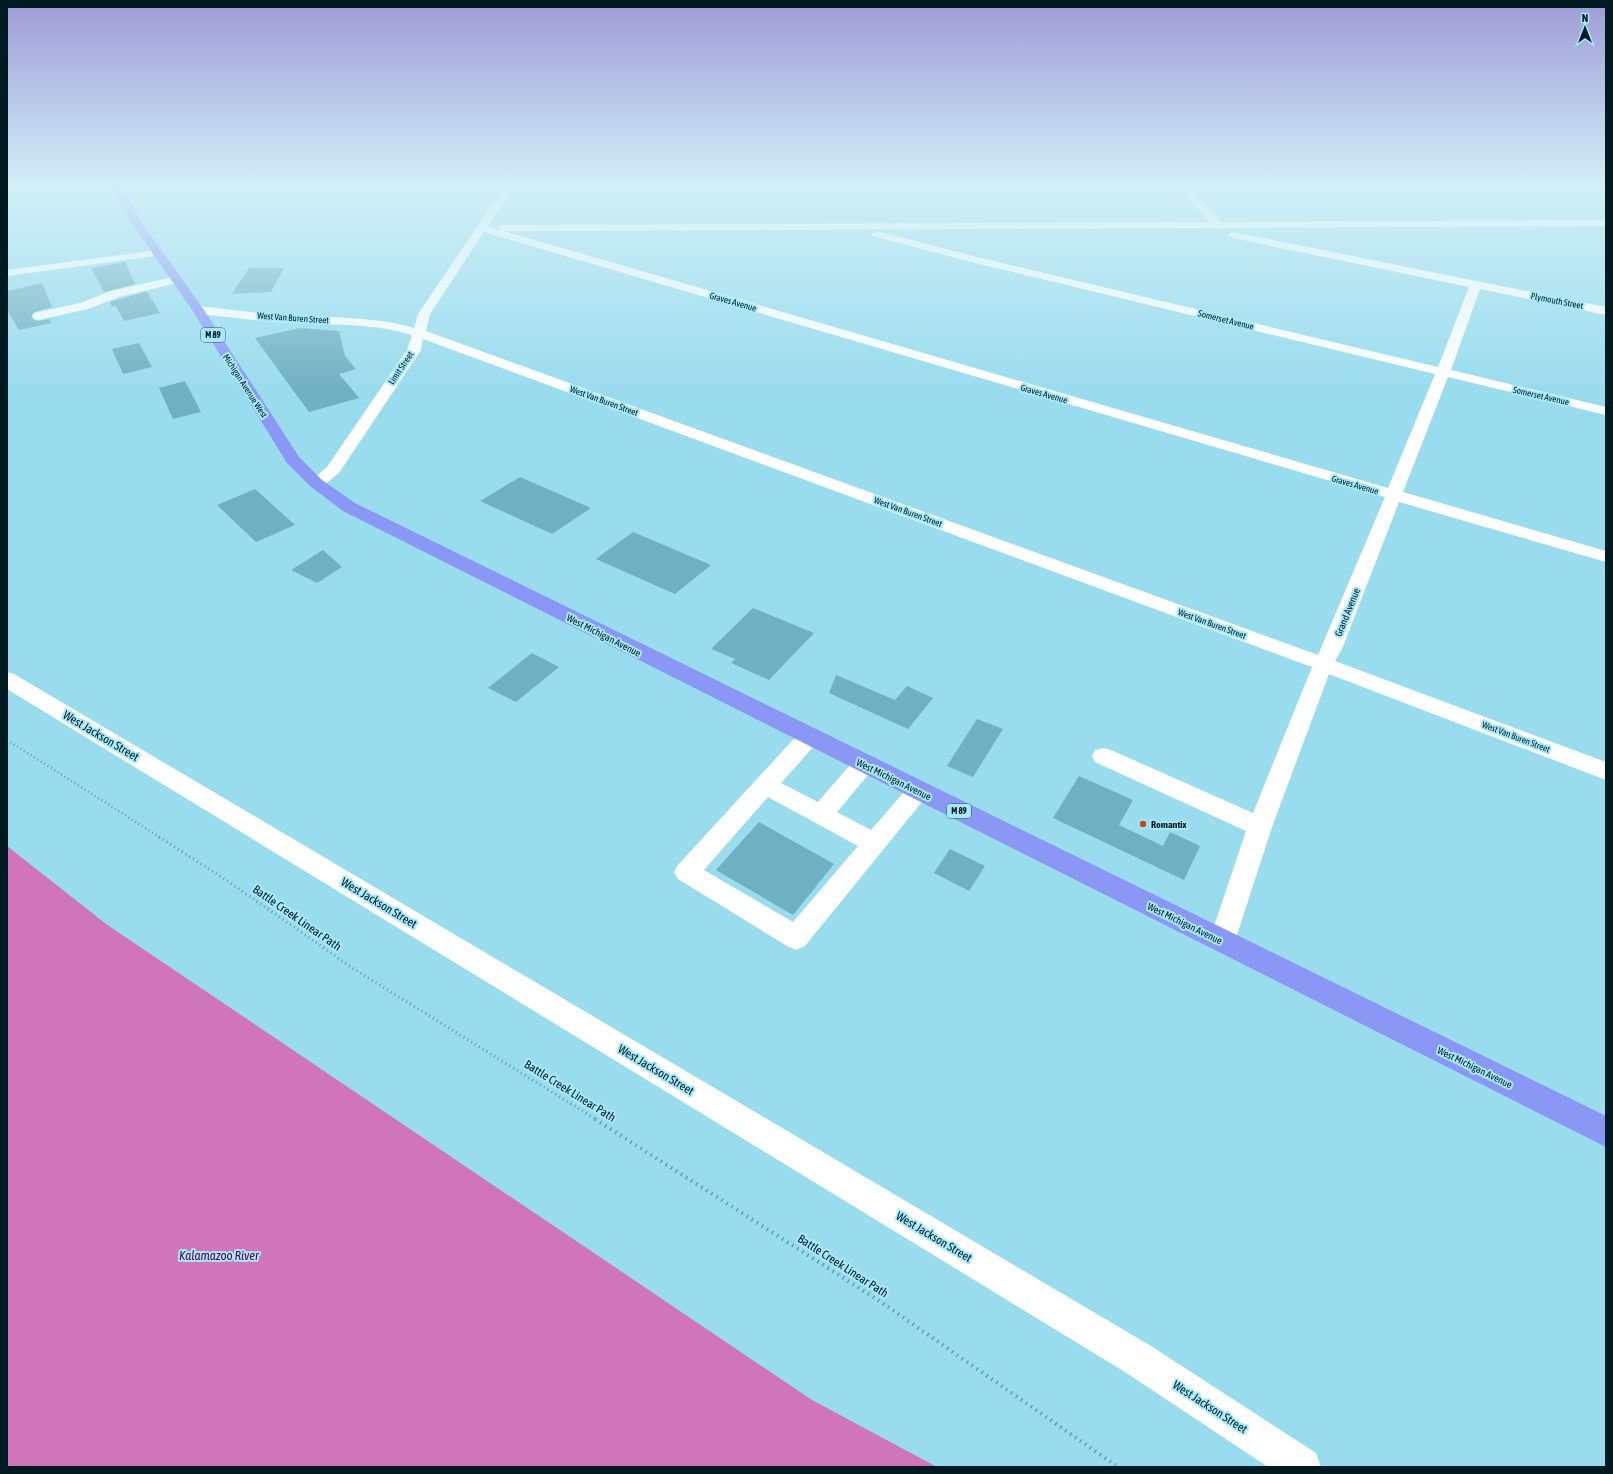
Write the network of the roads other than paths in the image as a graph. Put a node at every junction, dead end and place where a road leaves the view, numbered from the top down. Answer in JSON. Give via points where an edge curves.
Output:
{"nodes":[{"id":1,"x":158,"y":253,"type":"joint"},
{"id":2,"x":465,"y":253,"type":"edge"},
{"id":3,"x":566,"y":253,"type":"edge"},
{"id":4,"x":950,"y":253,"type":"edge"},
{"id":5,"x":1317,"y":253,"type":"edge"},
{"id":6,"x":7,"y":273,"type":"edge"},
{"id":7,"x":177,"y":280,"type":"junction"},
{"id":8,"x":1476,"y":285,"type":"junction"},
{"id":9,"x":198,"y":310,"type":"junction"},
{"id":10,"x":1606,"y":311,"type":"edge"},
{"id":11,"x":38,"y":316,"type":"dead end"},
{"id":12,"x":418,"y":333,"type":"junction"},
{"id":13,"x":1443,"y":372,"type":"junction"},
{"id":14,"x":1606,"y":412,"type":"edge"},
{"id":15,"x":316,"y":483,"type":"junction"},
{"id":16,"x":1394,"y":496,"type":"junction"},
{"id":17,"x":1606,"y":557,"type":"edge"},
{"id":18,"x":1323,"y":664,"type":"junction"},
{"id":19,"x":7,"y":679,"type":"edge"},
{"id":20,"x":809,"y":736,"type":"junction"},
{"id":21,"x":1102,"y":756,"type":"dead end"},
{"id":22,"x":864,"y":764,"type":"junction"},
{"id":23,"x":1606,"y":771,"type":"edge"},
{"id":24,"x":765,"y":785,"type":"junction"},
{"id":25,"x":918,"y":791,"type":"junction"},
{"id":26,"x":822,"y":814,"type":"junction"},
{"id":27,"x":1260,"y":827,"type":"junction"},
{"id":28,"x":874,"y":843,"type":"junction"},
{"id":29,"x":1222,"y":941,"type":"junction"},
{"id":30,"x":1606,"y":1132,"type":"edge"},
{"id":31,"x":1302,"y":1467,"type":"edge"}],
"edges":[{"from":1,"to":6,"type":"street"},
{"from":1,"to":7,"type":"highway","name":"Michigan Avenue West","number":"M 89"},
{"from":2,"to":12,"type":"street","name":"Limit Street","via":[[424,314]]},
{"from":3,"to":16,"type":"street","name":"Graves Avenue"},
{"from":4,"to":13,"type":"street","name":"Somerset Avenue"},
{"from":5,"to":8,"type":"street","name":"Plymouth Street"},
{"from":7,"to":9,"type":"highway","name":"Michigan Avenue West","number":"M 89"},
{"from":7,"to":11,"type":"street","via":[[114,294],[84,306]]},
{"from":8,"to":10,"type":"street","name":"Plymouth Street"},
{"from":8,"to":13,"type":"street","name":"Grand Avenue"},
{"from":9,"to":12,"type":"street","name":"West Van Buren Street","via":[[391,325]]},
{"from":9,"to":15,"type":"highway","name":"Michigan Avenue West","number":"M 89","via":[[293,460]]},
{"from":12,"to":15,"type":"street","name":"Limit Street","via":[[414,350],[333,470]]},
{"from":12,"to":18,"type":"street","name":"West Van Buren Street"},
{"from":13,"to":14,"type":"street","name":"Somerset Avenue"},
{"from":13,"to":16,"type":"street","name":"Grand Avenue"},
{"from":15,"to":20,"type":"highway","name":"West Michigan Avenue","number":"M 89","via":[[349,507]]},
{"from":16,"to":17,"type":"street","name":"Graves Avenue"},
{"from":16,"to":18,"type":"street","name":"Grand Avenue","via":[[1332,649]]},
{"from":18,"to":23,"type":"street","name":"West Van Buren Street"},
{"from":18,"to":27,"type":"street","name":"Grand Avenue"},
{"from":19,"to":31,"type":"street","name":"West Jackson Street","via":[[1138,1359]]},
{"from":20,"to":22,"type":"highway","name":"West Michigan Avenue","number":"M 89"},
{"from":20,"to":24,"type":"street"},
{"from":21,"to":27,"type":"street"},
{"from":22,"to":25,"type":"highway","name":"West Michigan Avenue","number":"M 89"},
{"from":22,"to":26,"type":"street"},
{"from":24,"to":26,"type":"street"},
{"from":24,"to":28,"type":"street","via":[[687,872],[796,938]]},
{"from":25,"to":28,"type":"street"},
{"from":25,"to":29,"type":"highway","name":"West Michigan Avenue","number":"M 89"},
{"from":26,"to":28,"type":"street"},
{"from":27,"to":29,"type":"street","name":"Grand Avenue"},
{"from":29,"to":30,"type":"highway","name":"West Michigan Avenue","number":"M 89"}]}
